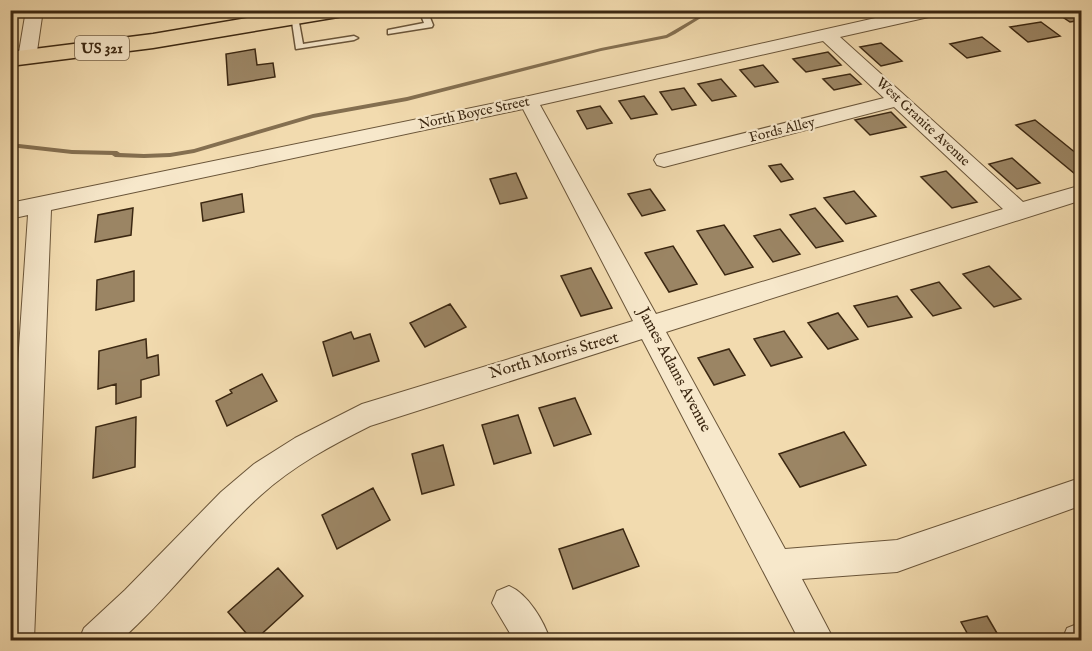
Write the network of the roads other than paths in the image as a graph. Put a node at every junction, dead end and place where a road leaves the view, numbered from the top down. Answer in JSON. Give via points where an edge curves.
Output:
{"nodes":[{"id":1,"x":34,"y":10,"type":"edge"},
{"id":2,"x":338,"y":10,"type":"edge"},
{"id":3,"x":423,"y":10,"type":"edge"},
{"id":4,"x":936,"y":10,"type":"edge"},
{"id":5,"x":294,"y":17,"type":"junction"},
{"id":6,"x":391,"y":32,"type":"dead end"},
{"id":7,"x":826,"y":34,"type":"junction"},
{"id":8,"x":354,"y":38,"type":"dead end"},
{"id":9,"x":16,"y":60,"type":"edge"},
{"id":10,"x":900,"y":100,"type":"junction"},
{"id":11,"x":529,"y":102,"type":"junction"},
{"id":12,"x":664,"y":160,"type":"dead end"},
{"id":13,"x":1082,"y":192,"type":"edge"},
{"id":14,"x":40,"y":205,"type":"junction"},
{"id":15,"x":10,"y":211,"type":"edge"},
{"id":16,"x":1018,"y":211,"type":"junction"},
{"id":17,"x":652,"y":327,"type":"junction"},
{"id":18,"x":1082,"y":496,"type":"edge"},
{"id":19,"x":777,"y":565,"type":"junction"},
{"id":20,"x":509,"y":603,"type":"dead end"},
{"id":21,"x":17,"y":640,"type":"edge"},
{"id":22,"x":96,"y":640,"type":"edge"},
{"id":23,"x":532,"y":640,"type":"edge"},
{"id":24,"x":817,"y":640,"type":"edge"}],
"edges":[{"from":1,"to":9,"type":"street"},
{"from":2,"to":5,"type":"main road","number":"US 321"},
{"from":3,"to":6,"type":"lane","via":[[429,26]]},
{"from":4,"to":7,"type":"street","name":"North Boyce Street"},
{"from":5,"to":8,"type":"lane","via":[[299,47]]},
{"from":5,"to":9,"type":"main road","number":"US 321"},
{"from":7,"to":10,"type":"street","name":"West Granite Avenue"},
{"from":7,"to":11,"type":"street","name":"North Boyce Street"},
{"from":10,"to":12,"type":"street","name":"Fords Alley"},
{"from":10,"to":16,"type":"street","name":"West Granite Avenue"},
{"from":11,"to":14,"type":"street","name":"North Boyce Street"},
{"from":11,"to":17,"type":"street","name":"James Adams Avenue"},
{"from":13,"to":16,"type":"street","name":"North Morris Street"},
{"from":14,"to":15,"type":"street","name":"North Boyce Street"},
{"from":14,"to":21,"type":"street"},
{"from":16,"to":17,"type":"street","name":"North Morris Street"},
{"from":17,"to":19,"type":"street","name":"James Adams Avenue"},
{"from":17,"to":22,"type":"street","name":"North Morris Street","via":[[474,379],[362,416],[324,435],[253,483],[213,520],[133,609]]},
{"from":18,"to":19,"type":"street","via":[[1074,494],[1014,513],[897,556]]},
{"from":19,"to":24,"type":"street","name":"James Adams Avenue"},
{"from":20,"to":23,"type":"street"}]}
